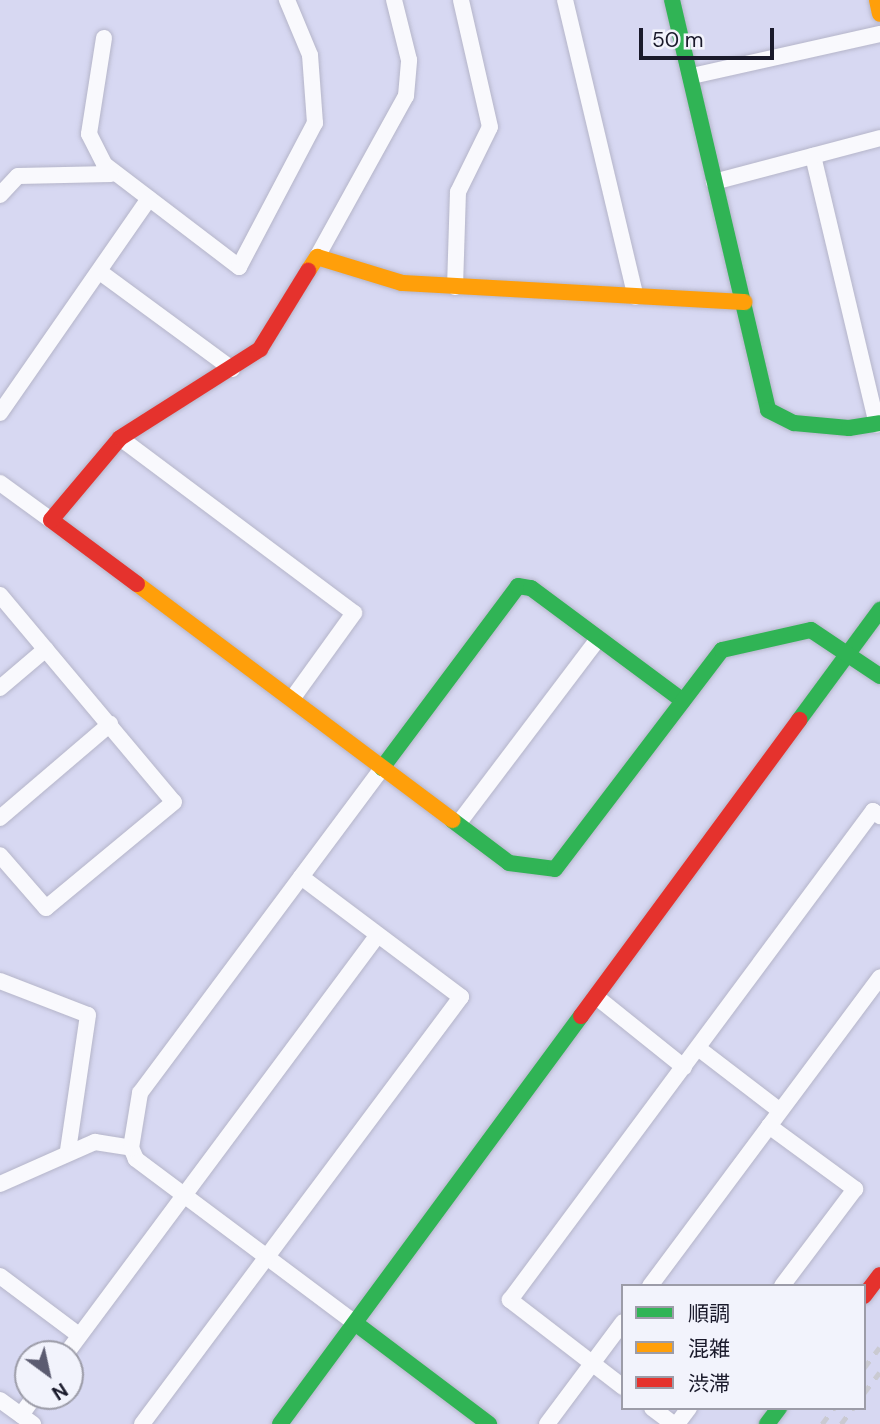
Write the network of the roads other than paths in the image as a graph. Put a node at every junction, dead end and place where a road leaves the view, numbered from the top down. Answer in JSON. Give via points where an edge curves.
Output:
{"nodes":[{"id":1,"x":287,"y":0,"type":"edge"},
{"id":2,"x":394,"y":0,"type":"edge"},
{"id":3,"x":461,"y":0,"type":"edge"},
{"id":4,"x":565,"y":0,"type":"edge"},
{"id":5,"x":673,"y":0,"type":"edge"},
{"id":6,"x":877,"y":0,"type":"edge"},
{"id":7,"x":880,"y":14,"type":"edge"},
{"id":8,"x":880,"y":34,"type":"edge"},
{"id":9,"x":104,"y":38,"type":"dead end"},
{"id":10,"x":692,"y":76,"type":"junction"},
{"id":11,"x":880,"y":138,"type":"edge"},
{"id":12,"x":813,"y":156,"type":"junction"},
{"id":13,"x":111,"y":174,"type":"junction"},
{"id":14,"x":715,"y":182,"type":"junction"},
{"id":15,"x":0,"y":195,"type":"edge"},
{"id":16,"x":149,"y":199,"type":"junction"},
{"id":17,"x":317,"y":257,"type":"junction"},
{"id":18,"x":100,"y":272,"type":"junction"},
{"id":19,"x":455,"y":287,"type":"junction"},
{"id":20,"x":636,"y":297,"type":"junction"},
{"id":21,"x":744,"y":302,"type":"junction"},
{"id":22,"x":232,"y":369,"type":"junction"},
{"id":23,"x":0,"y":413,"type":"edge"},
{"id":24,"x":879,"y":424,"type":"edge"},
{"id":25,"x":120,"y":438,"type":"junction"},
{"id":26,"x":0,"y":483,"type":"edge"},
{"id":27,"x":51,"y":520,"type":"junction"},
{"id":28,"x":0,"y":595,"type":"edge"},
{"id":29,"x":880,"y":610,"type":"edge"},
{"id":30,"x":598,"y":639,"type":"junction"},
{"id":31,"x":46,"y":649,"type":"junction"},
{"id":32,"x":852,"y":655,"type":"junction"},
{"id":33,"x":880,"y":676,"type":"edge"},
{"id":34,"x":0,"y":688,"type":"edge"},
{"id":35,"x":292,"y":699,"type":"junction"},
{"id":36,"x":683,"y":701,"type":"junction"},
{"id":37,"x":110,"y":724,"type":"junction"},
{"id":38,"x":382,"y":768,"type":"junction"},
{"id":39,"x":880,"y":816,"type":"edge"},
{"id":40,"x":0,"y":818,"type":"edge"},
{"id":41,"x":458,"y":824,"type":"junction"},
{"id":42,"x":0,"y":855,"type":"edge"},
{"id":43,"x":302,"y":877,"type":"junction"},
{"id":44,"x":377,"y":936,"type":"junction"},
{"id":45,"x":880,"y":977,"type":"edge"},
{"id":46,"x":0,"y":981,"type":"edge"},
{"id":47,"x":598,"y":999,"type":"junction"},
{"id":48,"x":698,"y":1048,"type":"junction"},
{"id":49,"x":684,"y":1067,"type":"junction"},
{"id":50,"x":780,"y":1111,"type":"junction"},
{"id":51,"x":769,"y":1126,"type":"junction"},
{"id":52,"x":131,"y":1148,"type":"junction"},
{"id":53,"x":68,"y":1151,"type":"junction"},
{"id":54,"x":0,"y":1184,"type":"edge"},
{"id":55,"x":184,"y":1195,"type":"junction"},
{"id":56,"x":268,"y":1259,"type":"junction"},
{"id":57,"x":880,"y":1275,"type":"edge"},
{"id":58,"x":0,"y":1276,"type":"edge"},
{"id":59,"x":651,"y":1284,"type":"edge"},
{"id":60,"x":784,"y":1284,"type":"edge"},
{"id":61,"x":866,"y":1293,"type":"edge"},
{"id":62,"x":355,"y":1323,"type":"junction"},
{"id":63,"x":621,"y":1325,"type":"edge"},
{"id":64,"x":79,"y":1335,"type":"junction"},
{"id":65,"x":76,"y":1340,"type":"edge"},
{"id":66,"x":592,"y":1364,"type":"junction"},
{"id":67,"x":621,"y":1386,"type":"edge"},
{"id":68,"x":0,"y":1400,"type":"edge"},
{"id":69,"x":655,"y":1410,"type":"edge"},
{"id":70,"x":687,"y":1410,"type":"edge"},
{"id":71,"x":27,"y":1420,"type":"edge"},
{"id":72,"x":142,"y":1424,"type":"edge"},
{"id":73,"x":280,"y":1424,"type":"edge"},
{"id":74,"x":489,"y":1424,"type":"edge"},
{"id":75,"x":547,"y":1424,"type":"edge"},
{"id":76,"x":675,"y":1424,"type":"edge"}],
"edges":[{"from":1,"to":16,"type":"street","via":[[310,55],[315,123],[239,267]]},
{"from":2,"to":17,"type":"street","via":[[409,60],[406,96]]},
{"from":3,"to":19,"type":"street","via":[[490,127],[458,192]]},
{"from":4,"to":20,"type":"street"},
{"from":5,"to":10,"type":"street"},
{"from":6,"to":7,"type":"street"},
{"from":8,"to":10,"type":"street"},
{"from":9,"to":13,"type":"street","via":[[89,134]]},
{"from":10,"to":14,"type":"street"},
{"from":11,"to":12,"type":"street"},
{"from":12,"to":14,"type":"street"},
{"from":12,"to":24,"type":"street"},
{"from":13,"to":15,"type":"street","via":[[18,176]]},
{"from":13,"to":16,"type":"street"},
{"from":14,"to":21,"type":"street"},
{"from":16,"to":18,"type":"street"},
{"from":17,"to":19,"type":"street","via":[[357,274]]},
{"from":17,"to":22,"type":"street","via":[[260,349]]},
{"from":18,"to":22,"type":"street"},
{"from":18,"to":23,"type":"street"},
{"from":19,"to":20,"type":"street"},
{"from":20,"to":21,"type":"street"},
{"from":21,"to":24,"type":"street","via":[[768,411],[777,420],[849,428]]},
{"from":22,"to":25,"type":"street"},
{"from":25,"to":27,"type":"street"},
{"from":25,"to":35,"type":"street","via":[[354,613]]},
{"from":26,"to":27,"type":"street"},
{"from":27,"to":35,"type":"street"},
{"from":28,"to":31,"type":"street"},
{"from":29,"to":32,"type":"street"},
{"from":30,"to":36,"type":"street"},
{"from":30,"to":38,"type":"street","via":[[531,588],[519,586]]},
{"from":30,"to":41,"type":"street"},
{"from":31,"to":34,"type":"street"},
{"from":31,"to":37,"type":"street"},
{"from":32,"to":33,"type":"street"},
{"from":32,"to":36,"type":"street","via":[[811,629],[742,642],[722,650]]},
{"from":32,"to":47,"type":"street"},
{"from":35,"to":38,"type":"street"},
{"from":36,"to":41,"type":"street","via":[[555,870],[509,863]]},
{"from":37,"to":40,"type":"street"},
{"from":37,"to":42,"type":"street","via":[[174,802],[46,908]]},
{"from":38,"to":41,"type":"street"},
{"from":38,"to":43,"type":"street"},
{"from":39,"to":48,"type":"street","via":[[873,811]]},
{"from":43,"to":44,"type":"street"},
{"from":43,"to":52,"type":"street","via":[[140,1093]]},
{"from":44,"to":55,"type":"street"},
{"from":44,"to":56,"type":"street","via":[[461,997]]},
{"from":45,"to":50,"type":"street"},
{"from":46,"to":53,"type":"street","via":[[88,1015]]},
{"from":47,"to":49,"type":"street"},
{"from":47,"to":62,"type":"street"},
{"from":48,"to":49,"type":"street"},
{"from":48,"to":50,"type":"street"},
{"from":49,"to":66,"type":"street","via":[[510,1300]]},
{"from":50,"to":51,"type":"street"},
{"from":51,"to":59,"type":"street"},
{"from":51,"to":60,"type":"street","via":[[855,1189]]},
{"from":52,"to":53,"type":"street","via":[[95,1142]]},
{"from":52,"to":55,"type":"street","via":[[136,1159]]},
{"from":53,"to":54,"type":"street"},
{"from":55,"to":56,"type":"street"},
{"from":55,"to":64,"type":"street"},
{"from":56,"to":62,"type":"street"},
{"from":56,"to":72,"type":"street"},
{"from":57,"to":61,"type":"street"},
{"from":58,"to":64,"type":"street"},
{"from":62,"to":73,"type":"street"},
{"from":62,"to":74,"type":"street"},
{"from":63,"to":66,"type":"street"},
{"from":64,"to":65,"type":"street"},
{"from":66,"to":67,"type":"street"},
{"from":66,"to":75,"type":"street"},
{"from":68,"to":71,"type":"street"},
{"from":69,"to":76,"type":"street"},
{"from":70,"to":76,"type":"street"}]}
